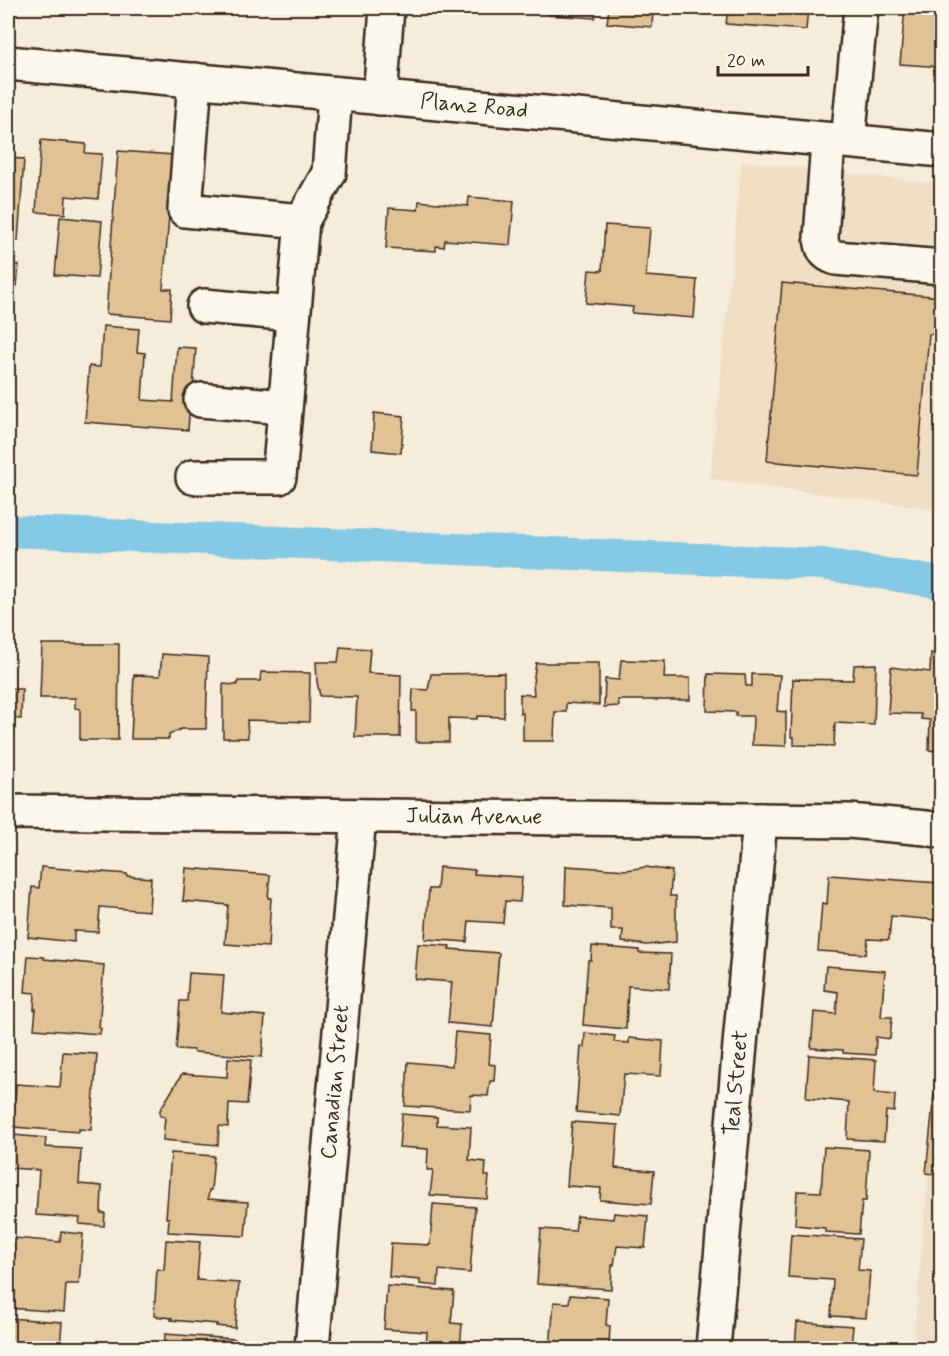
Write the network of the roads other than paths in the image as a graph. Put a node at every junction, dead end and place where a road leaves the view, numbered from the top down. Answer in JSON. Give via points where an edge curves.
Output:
{"nodes":[{"id":1,"x":387,"y":8,"type":"edge"},
{"id":2,"x":861,"y":8,"type":"edge"},
{"id":3,"x":8,"y":63,"type":"edge"},
{"id":4,"x":195,"y":80,"type":"junction"},
{"id":5,"x":335,"y":94,"type":"junction"},
{"id":6,"x":380,"y":98,"type":"junction"},
{"id":7,"x":839,"y":140,"type":"junction"},
{"id":8,"x":942,"y":150,"type":"edge"},
{"id":9,"x":302,"y":221,"type":"junction"},
{"id":10,"x":942,"y":267,"type":"edge"},
{"id":11,"x":204,"y":306,"type":"dead end"},
{"id":12,"x":293,"y":314,"type":"junction"},
{"id":13,"x":201,"y":400,"type":"dead end"},
{"id":14,"x":285,"y":407,"type":"junction"},
{"id":15,"x":193,"y":477,"type":"dead end"},
{"id":16,"x":8,"y":812,"type":"edge"},
{"id":17,"x":359,"y":816,"type":"junction"},
{"id":18,"x":760,"y":820,"type":"junction"},
{"id":19,"x":942,"y":831,"type":"edge"},
{"id":20,"x":312,"y":1348,"type":"edge"},
{"id":21,"x":713,"y":1348,"type":"edge"}],
"edges":[{"from":1,"to":6,"type":"street"},
{"from":2,"to":7,"type":"street"},
{"from":3,"to":4,"type":"street","name":"Planz Road"},
{"from":4,"to":5,"type":"street","name":"Planz Road"},
{"from":4,"to":9,"type":"street","via":[[185,210]]},
{"from":5,"to":6,"type":"street","name":"Planz Road"},
{"from":5,"to":9,"type":"street","via":[[329,173]]},
{"from":6,"to":7,"type":"street","name":"Planz Road"},
{"from":7,"to":8,"type":"street","name":"Planz Road"},
{"from":7,"to":10,"type":"street","via":[[827,156],[820,237],[827,255]]},
{"from":9,"to":12,"type":"street"},
{"from":11,"to":12,"type":"street"},
{"from":12,"to":14,"type":"street"},
{"from":13,"to":14,"type":"street"},
{"from":14,"to":15,"type":"street","via":[[279,477]]},
{"from":16,"to":17,"type":"street","name":"Julian Avenue"},
{"from":17,"to":18,"type":"street","name":"Julian Avenue"},
{"from":17,"to":20,"type":"street","name":"Canadian Street"},
{"from":18,"to":19,"type":"street","name":"Julian Avenue","via":[[849,821]]},
{"from":18,"to":21,"type":"street","name":"Teal Street"}]}
